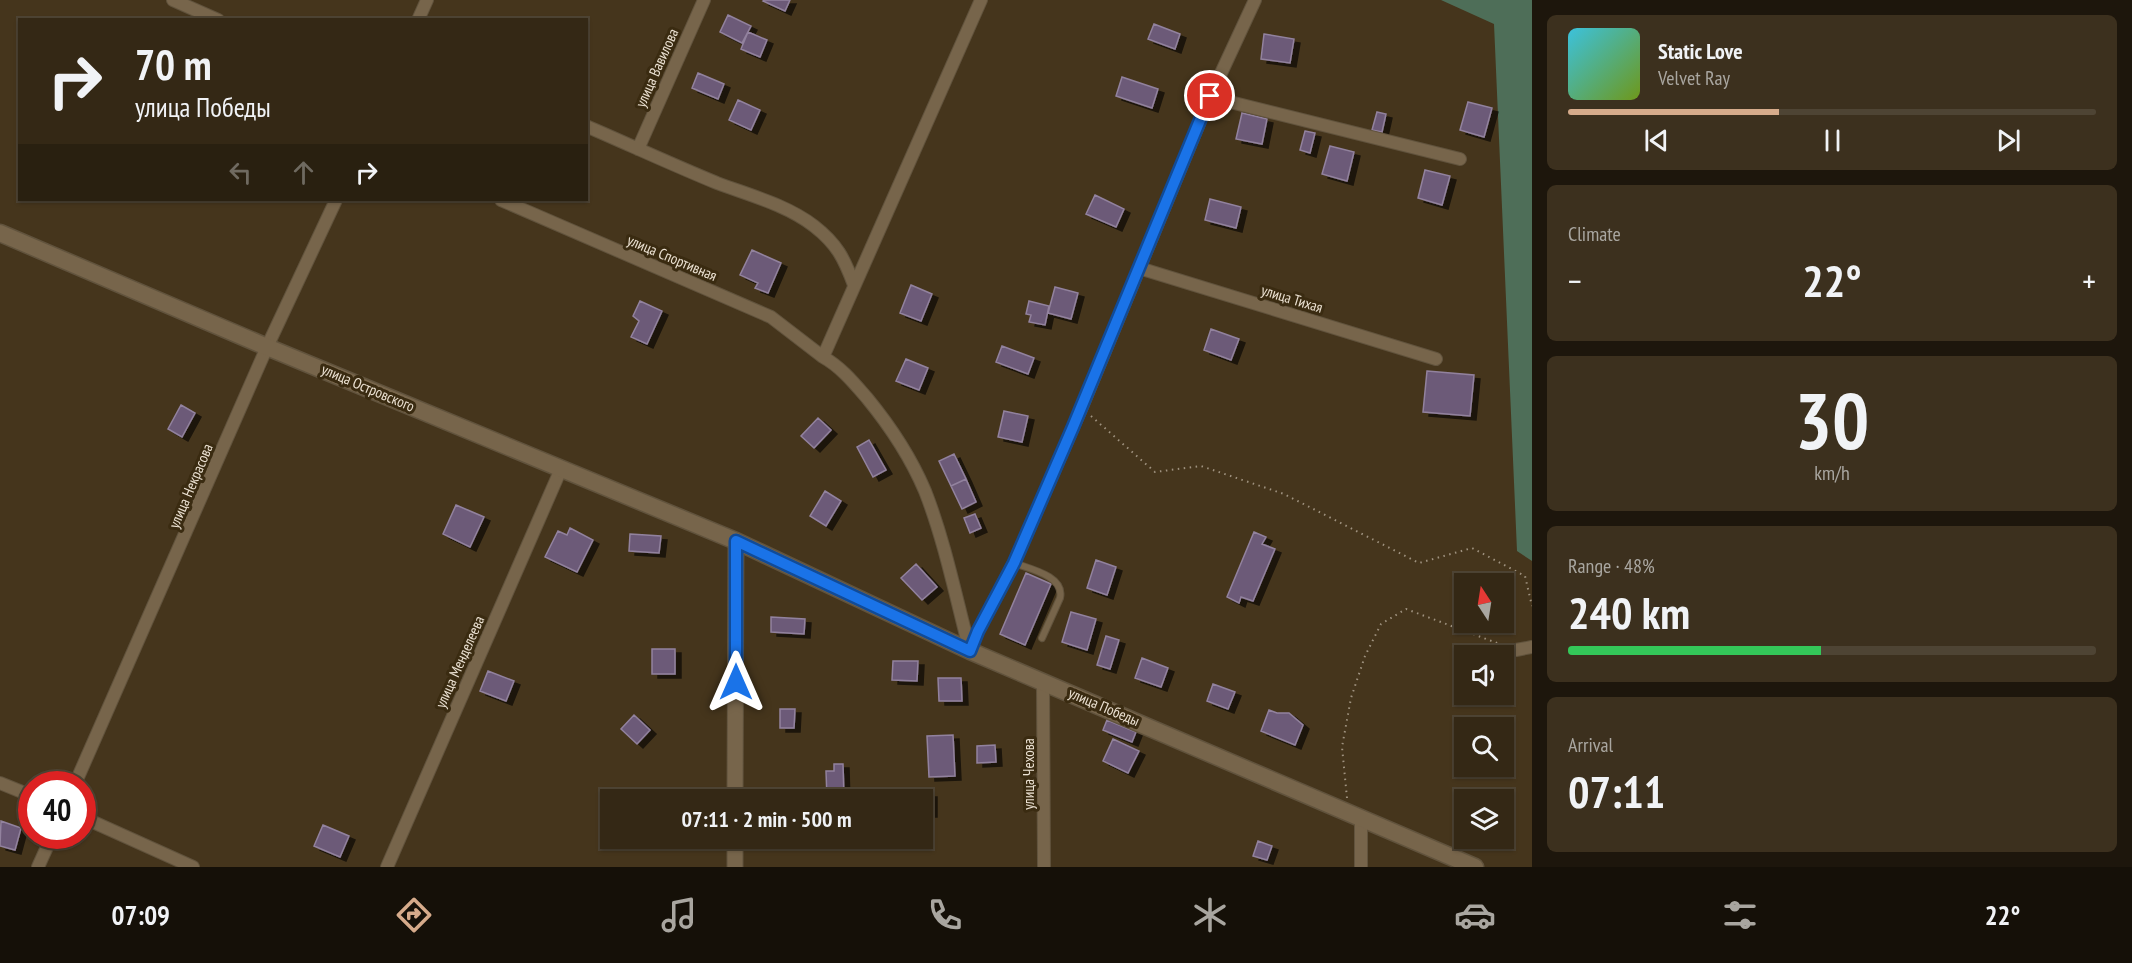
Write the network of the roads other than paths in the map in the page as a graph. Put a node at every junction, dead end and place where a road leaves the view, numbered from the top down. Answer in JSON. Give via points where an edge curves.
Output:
{"nodes":[{"id":1,"x":173,"y":0,"type":"edge"},
{"id":2,"x":427,"y":0,"type":"edge"},
{"id":3,"x":704,"y":0,"type":"edge"},
{"id":4,"x":981,"y":0,"type":"edge"},
{"id":5,"x":1255,"y":0,"type":"edge"},
{"id":6,"x":214,"y":18,"type":"edge"},
{"id":7,"x":419,"y":18,"type":"edge"},
{"id":8,"x":1210,"y":96,"type":"junction"},
{"id":9,"x":588,"y":127,"type":"edge"},
{"id":10,"x":638,"y":149,"type":"junction"},
{"id":11,"x":1460,"y":159,"type":"dead end"},
{"id":12,"x":336,"y":201,"type":"edge"},
{"id":13,"x":503,"y":201,"type":"edge"},
{"id":14,"x":0,"y":233,"type":"edge"},
{"id":15,"x":1139,"y":268,"type":"junction"},
{"id":16,"x":854,"y":285,"type":"junction"},
{"id":17,"x":267,"y":347,"type":"junction"},
{"id":18,"x":824,"y":357,"type":"junction"},
{"id":19,"x":1436,"y":359,"type":"dead end"},
{"id":20,"x":561,"y":469,"type":"junction"},
{"id":21,"x":736,"y":541,"type":"junction"},
{"id":22,"x":1014,"y":563,"type":"junction"},
{"id":23,"x":1042,"y":638,"type":"dead end"},
{"id":24,"x":1532,"y":647,"type":"edge"},
{"id":25,"x":1516,"y":650,"type":"road end"},
{"id":26,"x":970,"y":651,"type":"junction"},
{"id":27,"x":1043,"y":681,"type":"junction"},
{"id":28,"x":81,"y":771,"type":"edge"},
{"id":29,"x":0,"y":783,"type":"edge"},
{"id":30,"x":735,"y":789,"type":"edge"},
{"id":31,"x":18,"y":790,"type":"edge"},
{"id":32,"x":1355,"y":815,"type":"junction"},
{"id":33,"x":96,"y":823,"type":"edge"},
{"id":34,"x":46,"y":849,"type":"edge"},
{"id":35,"x":735,"y":849,"type":"edge"},
{"id":36,"x":38,"y":867,"type":"edge"},
{"id":37,"x":193,"y":867,"type":"edge"},
{"id":38,"x":387,"y":867,"type":"edge"},
{"id":39,"x":735,"y":867,"type":"edge"},
{"id":40,"x":1044,"y":867,"type":"edge"},
{"id":41,"x":1361,"y":867,"type":"edge"},
{"id":42,"x":1475,"y":867,"type":"edge"}],
"edges":[{"from":1,"to":6,"type":"street"},
{"from":2,"to":7,"type":"street"},
{"from":3,"to":10,"type":"street","name":"улица Вавилова"},
{"from":4,"to":16,"type":"street"},
{"from":5,"to":8,"type":"street"},
{"from":8,"to":11,"type":"street"},
{"from":8,"to":15,"type":"street"},
{"from":9,"to":10,"type":"street"},
{"from":10,"to":16,"type":"street","via":[[813,225],[845,259]]},
{"from":12,"to":17,"type":"street","name":"улица Некрасова"},
{"from":13,"to":18,"type":"street","name":"улица Спортивная","via":[[771,317]]},
{"from":14,"to":17,"type":"main road","name":"улица Островского"},
{"from":15,"to":19,"type":"street","name":"улица Тихая"},
{"from":15,"to":22,"type":"street"},
{"from":16,"to":18,"type":"street"},
{"from":17,"to":20,"type":"main road","name":"улица Островского"},
{"from":17,"to":28,"type":"street","name":"улица Некрасова"},
{"from":18,"to":26,"type":"street","name":"улица Спортивная","via":[[854,383],[879,413],[925,491]]},
{"from":20,"to":21,"type":"main road","name":"улица Островского"},
{"from":20,"to":38,"type":"street","name":"улица Менделеева"},
{"from":21,"to":26,"type":"main road","name":"улица Победы"},
{"from":21,"to":30,"type":"street"},
{"from":22,"to":23,"type":"lane","via":[[1054,579],[1061,594]]},
{"from":22,"to":26,"type":"street"},
{"from":24,"to":25,"type":"street"},
{"from":26,"to":27,"type":"main road","name":"улица Победы"},
{"from":27,"to":32,"type":"main road","name":"улица Победы"},
{"from":27,"to":40,"type":"street","name":"улица Чехова"},
{"from":29,"to":31,"type":"street"},
{"from":32,"to":41,"type":"street"},
{"from":32,"to":42,"type":"main road","name":"улица Победы"},
{"from":33,"to":37,"type":"street"},
{"from":34,"to":36,"type":"street"},
{"from":35,"to":39,"type":"street"}]}
